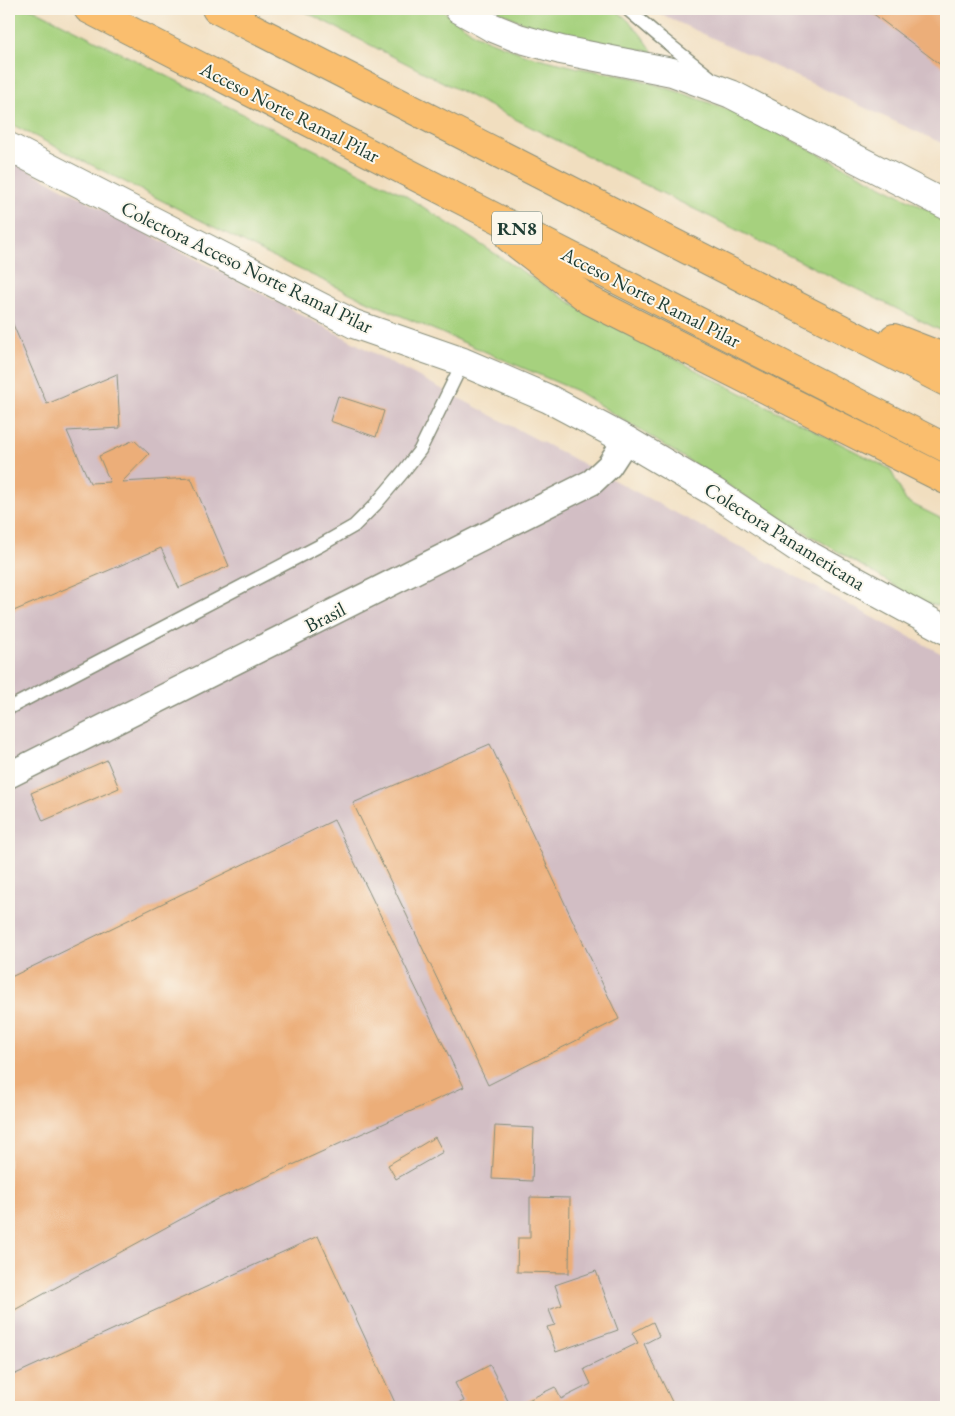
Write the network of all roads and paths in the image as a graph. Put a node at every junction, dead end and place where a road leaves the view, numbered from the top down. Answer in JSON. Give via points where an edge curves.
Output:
{"nodes":[{"id":1,"x":88,"y":9,"type":"edge"},
{"id":2,"x":216,"y":9,"type":"edge"},
{"id":3,"x":459,"y":9,"type":"edge"},
{"id":4,"x":627,"y":9,"type":"edge"},
{"id":5,"x":731,"y":94,"type":"junction"},
{"id":6,"x":9,"y":147,"type":"edge"},
{"id":7,"x":460,"y":199,"type":"junction"},
{"id":8,"x":946,"y":205,"type":"edge"},
{"id":9,"x":756,"y":285,"type":"junction"},
{"id":10,"x":946,"y":358,"type":"edge"},
{"id":11,"x":463,"y":362,"type":"junction"},
{"id":12,"x":946,"y":382,"type":"edge"},
{"id":13,"x":626,"y":440,"type":"junction"},
{"id":14,"x":946,"y":448,"type":"edge"},
{"id":15,"x":946,"y":480,"type":"edge"},
{"id":16,"x":946,"y":630,"type":"edge"},
{"id":17,"x":9,"y":708,"type":"edge"},
{"id":18,"x":9,"y":775,"type":"edge"}],
"edges":[{"from":1,"to":7,"type":"highway","name":"Acceso Norte Ramal Pilar","number":"RN8"},
{"from":2,"to":9,"type":"highway"},
{"from":3,"to":5,"type":"street","via":[[518,38],[672,72]]},
{"from":4,"to":5,"type":"lane"},
{"from":5,"to":8,"type":"street"},
{"from":6,"to":11,"type":"street","name":"Colectora Acceso Norte Ramal Pilar","via":[[354,324]]},
{"from":7,"to":14,"type":"highway","name":"Acceso Norte Ramal Pilar","number":"RN8"},
{"from":7,"to":15,"type":"highway","via":[[589,300]]},
{"from":9,"to":10,"type":"highway"},
{"from":9,"to":12,"type":"highway"},
{"from":11,"to":13,"type":"street","name":"Colectora Acceso Norte Ramal Pilar","via":[[549,399]]},
{"from":11,"to":17,"type":"lane","via":[[420,450],[354,526]]},
{"from":13,"to":16,"type":"street","name":"Colectora Panamericana","via":[[714,492],[810,556]]},
{"from":13,"to":18,"type":"street","name":"Brasil","via":[[609,466],[592,482]]}]}
